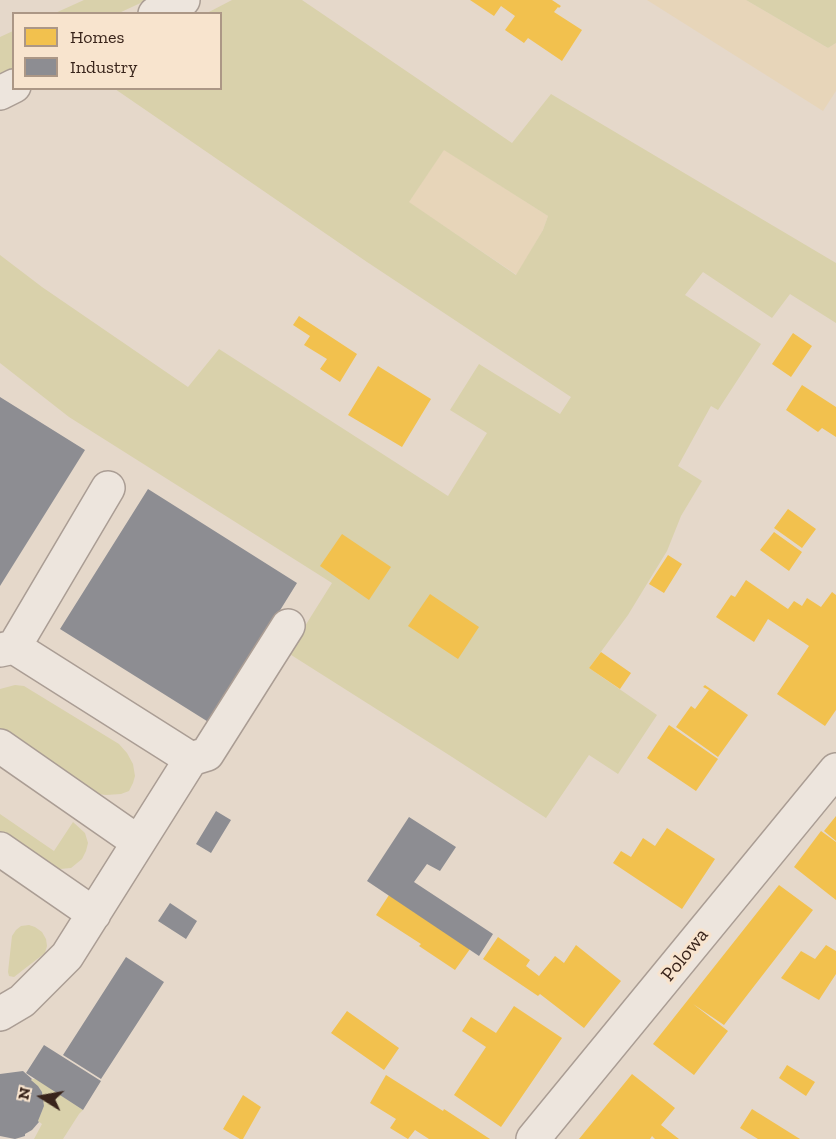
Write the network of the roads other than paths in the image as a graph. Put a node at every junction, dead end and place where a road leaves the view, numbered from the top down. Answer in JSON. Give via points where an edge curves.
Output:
{"nodes":[{"id":1,"x":183,"y":0,"type":"edge"},
{"id":2,"x":160,"y":12,"type":"edge"},
{"id":3,"x":108,"y":488,"type":"dead end"},
{"id":4,"x":288,"y":626,"type":"dead end"},
{"id":5,"x":7,"y":648,"type":"edge"},
{"id":6,"x":0,"y":746,"type":"edge"},
{"id":7,"x":191,"y":759,"type":"junction"},
{"id":8,"x":836,"y":770,"type":"edge"},
{"id":9,"x":138,"y":843,"type":"junction"},
{"id":10,"x":0,"y":850,"type":"edge"},
{"id":11,"x":0,"y":855,"type":"edge"},
{"id":12,"x":94,"y":914,"type":"junction"},
{"id":13,"x":0,"y":1014,"type":"edge"},
{"id":14,"x":533,"y":1139,"type":"edge"}],
"edges":[{"from":1,"to":2,"type":"street"},
{"from":3,"to":5,"type":"street"},
{"from":4,"to":7,"type":"street","via":[[207,754]]},
{"from":5,"to":7,"type":"street"},
{"from":6,"to":9,"type":"street"},
{"from":7,"to":9,"type":"street"},
{"from":8,"to":14,"type":"street","name":"Polowa"},
{"from":9,"to":12,"type":"street"},
{"from":10,"to":11,"type":"street"},
{"from":10,"to":12,"type":"street"},
{"from":12,"to":13,"type":"street","via":[[67,956],[22,1001]]}]}
